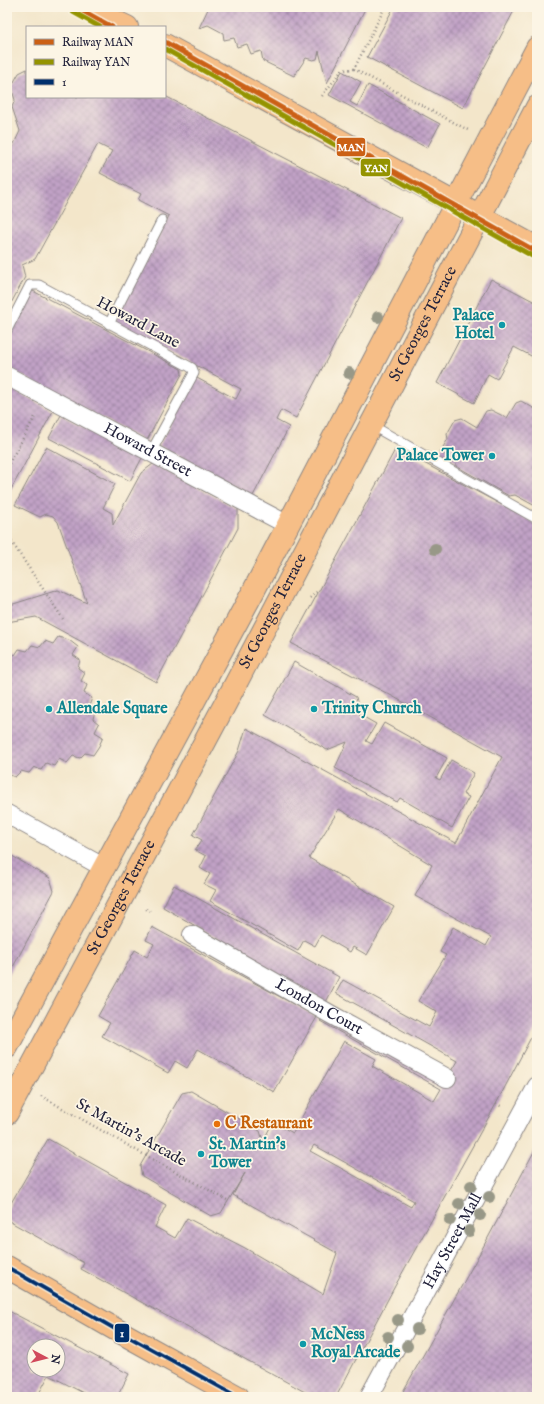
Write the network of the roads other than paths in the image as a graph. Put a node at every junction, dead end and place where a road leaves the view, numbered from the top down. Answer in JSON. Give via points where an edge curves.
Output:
{"nodes":[{"id":1,"x":85,"y":7,"type":"edge"},
{"id":2,"x":125,"y":26,"type":"edge"},
{"id":3,"x":166,"y":45,"type":"edge"},
{"id":4,"x":537,"y":48,"type":"edge"},
{"id":5,"x":537,"y":107,"type":"edge"},
{"id":6,"x":455,"y":204,"type":"junction"},
{"id":7,"x":479,"y":216,"type":"junction"},
{"id":8,"x":162,"y":220,"type":"dead end"},
{"id":9,"x":537,"y":248,"type":"edge"},
{"id":10,"x":108,"y":324,"type":"junction"},
{"id":11,"x":7,"y":330,"type":"edge"},
{"id":12,"x":7,"y":376,"type":"edge"},
{"id":13,"x":371,"y":426,"type":"junction"},
{"id":14,"x":151,"y":452,"type":"junction"},
{"id":15,"x":537,"y":519,"type":"edge"},
{"id":16,"x":288,"y":525,"type":"junction"},
{"id":17,"x":7,"y":814,"type":"edge"},
{"id":18,"x":103,"y":867,"type":"junction"},
{"id":19,"x":192,"y":935,"type":"dead end"},
{"id":20,"x":7,"y":1046,"type":"edge"},
{"id":21,"x":447,"y":1078,"type":"dead end"},
{"id":22,"x":537,"y":1086,"type":"edge"},
{"id":23,"x":7,"y":1114,"type":"edge"},
{"id":24,"x":7,"y":1267,"type":"edge"},
{"id":25,"x":238,"y":1397,"type":"edge"},
{"id":26,"x":369,"y":1397,"type":"edge"}],
"edges":[{"from":1,"to":2,"type":"main road"},
{"from":3,"to":6,"type":"main road"},
{"from":4,"to":6,"type":"main road","name":"St Georges Terrace"},
{"from":5,"to":7,"type":"main road","name":"St Georges Terrace"},
{"from":6,"to":7,"type":"main road"},
{"from":6,"to":16,"type":"main road","name":"St Georges Terrace"},
{"from":7,"to":9,"type":"main road"},
{"from":7,"to":13,"type":"main road","name":"St Georges Terrace"},
{"from":8,"to":10,"type":"lane"},
{"from":10,"to":11,"type":"lane","name":"Howard Lane","via":[[39,285],[30,285]]},
{"from":10,"to":14,"type":"lane","name":"Howard Lane","via":[[192,368],[194,373]]},
{"from":12,"to":14,"type":"street","name":"Howard Street"},
{"from":13,"to":15,"type":"lane"},
{"from":13,"to":23,"type":"main road","name":"St Georges Terrace"},
{"from":14,"to":16,"type":"street","name":"Howard Street"},
{"from":16,"to":18,"type":"main road","name":"St Georges Terrace"},
{"from":17,"to":18,"type":"street"},
{"from":18,"to":20,"type":"main road","name":"St Georges Terrace"},
{"from":19,"to":21,"type":"street","name":"London Court"},
{"from":22,"to":26,"type":"street","name":"Hay Street Mall"},
{"from":24,"to":25,"type":"main road"}]}
